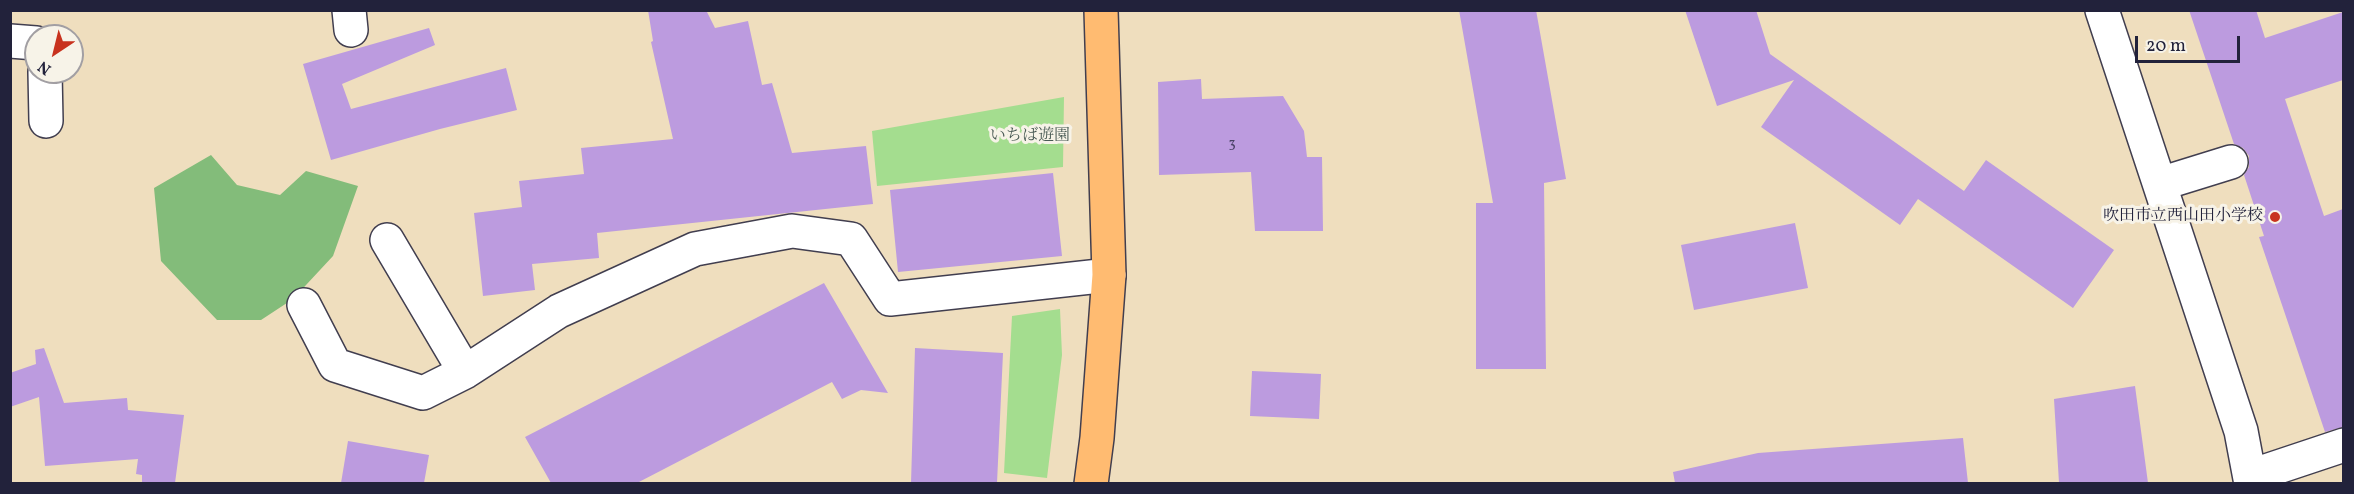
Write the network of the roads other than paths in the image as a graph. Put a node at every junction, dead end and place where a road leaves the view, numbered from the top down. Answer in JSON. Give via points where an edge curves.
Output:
{"nodes":[{"id":1,"x":1101,"y":10,"type":"edge"},
{"id":2,"x":2102,"y":10,"type":"edge"},
{"id":3,"x":45,"y":84,"type":"edge"},
{"id":4,"x":46,"y":120,"type":"dead end"},
{"id":5,"x":2231,"y":162,"type":"dead end"},
{"id":6,"x":2160,"y":184,"type":"junction"},
{"id":7,"x":387,"y":240,"type":"dead end"},
{"id":8,"x":1109,"y":275,"type":"junction"},
{"id":9,"x":304,"y":305,"type":"dead end"},
{"id":10,"x":465,"y":372,"type":"junction"},
{"id":11,"x":2343,"y":445,"type":"edge"},
{"id":12,"x":2251,"y":480,"type":"edge"},
{"id":13,"x":1091,"y":483,"type":"edge"}],
"edges":[{"from":1,"to":8,"type":"main road"},
{"from":2,"to":6,"type":"street"},
{"from":3,"to":4,"type":"street"},
{"from":5,"to":6,"type":"street"},
{"from":6,"to":12,"type":"street","via":[[2241,431]]},
{"from":7,"to":10,"type":"street"},
{"from":8,"to":10,"type":"street","via":[[890,299],[851,239],[792,231],[695,249],[559,311]]},
{"from":8,"to":13,"type":"main road"},
{"from":9,"to":10,"type":"street","via":[[335,364],[423,393]]},
{"from":11,"to":12,"type":"street"}]}
